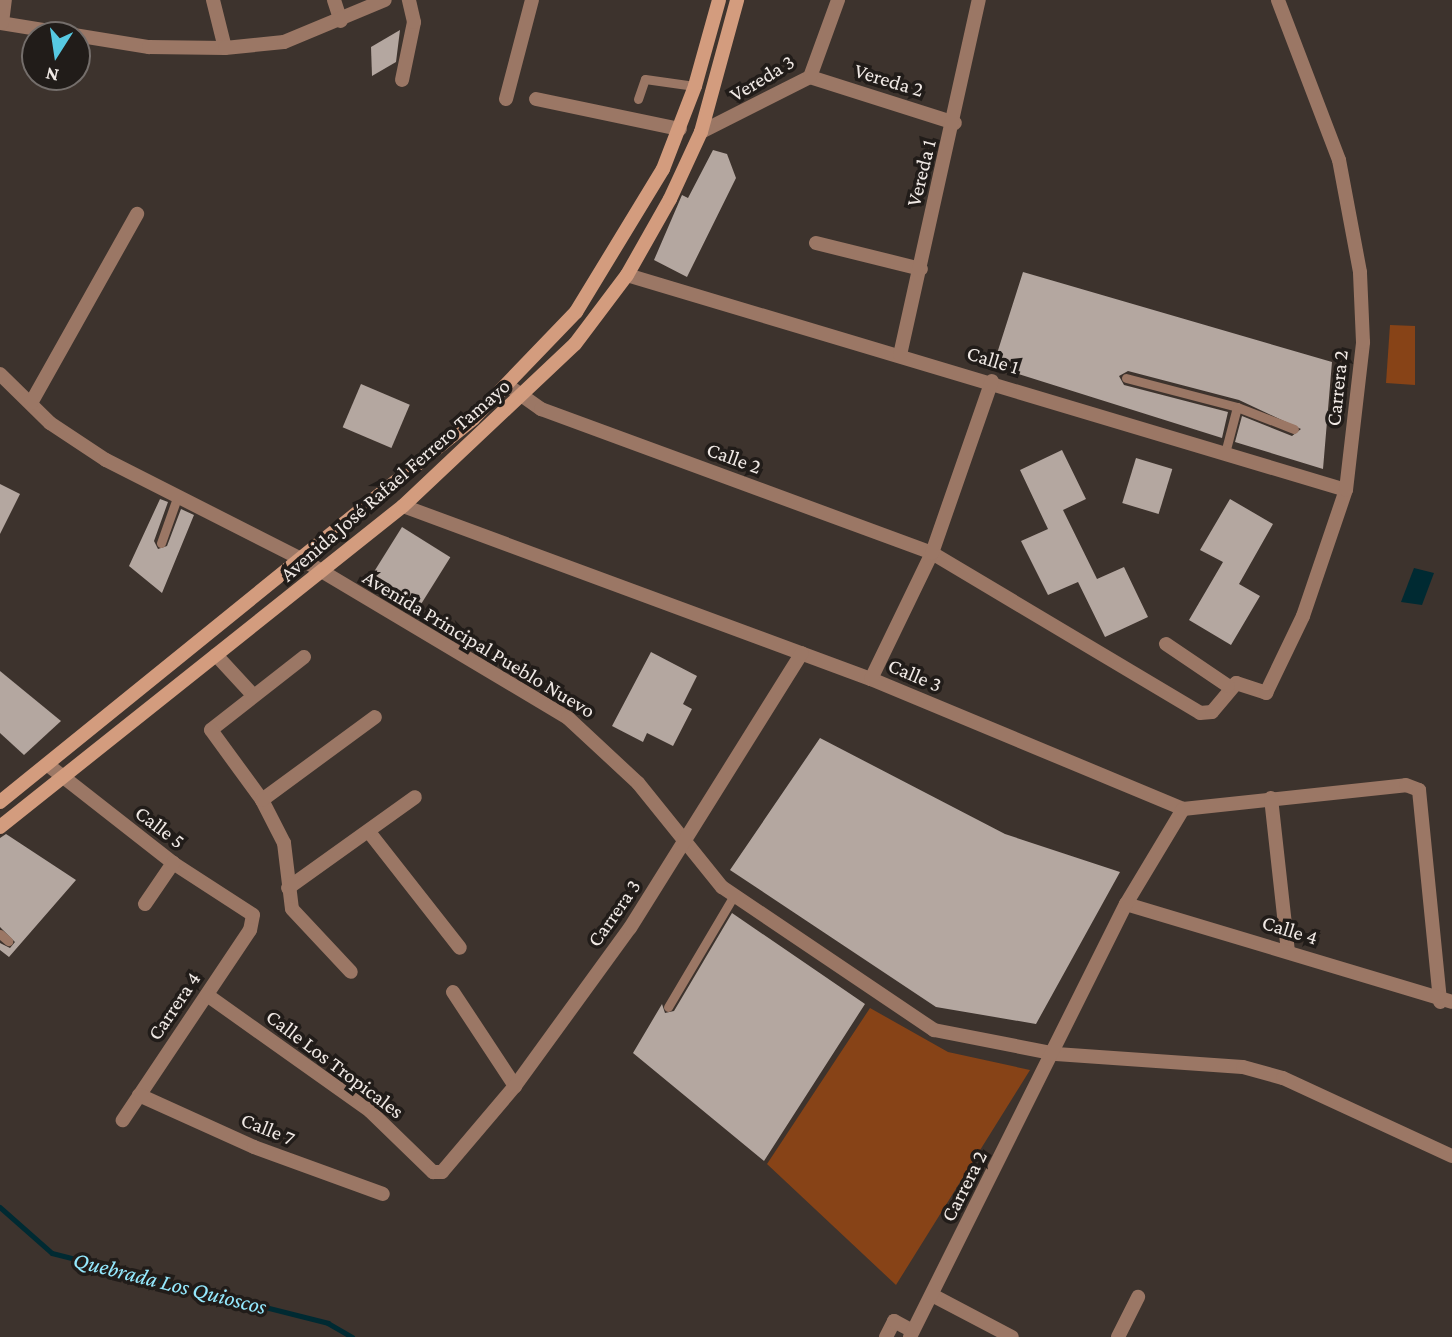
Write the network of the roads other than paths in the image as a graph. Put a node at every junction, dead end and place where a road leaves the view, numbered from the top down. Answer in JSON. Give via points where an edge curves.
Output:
{"nodes":[{"id":1,"x":5,"y":0,"type":"edge"},
{"id":2,"x":213,"y":0,"type":"edge"},
{"id":3,"x":334,"y":0,"type":"edge"},
{"id":4,"x":386,"y":0,"type":"edge"},
{"id":5,"x":410,"y":0,"type":"edge"},
{"id":6,"x":532,"y":0,"type":"edge"},
{"id":7,"x":719,"y":0,"type":"edge"},
{"id":8,"x":737,"y":0,"type":"edge"},
{"id":9,"x":838,"y":0,"type":"edge"},
{"id":10,"x":979,"y":0,"type":"edge"},
{"id":11,"x":1278,"y":0,"type":"edge"},
{"id":12,"x":341,"y":21,"type":"junction"},
{"id":13,"x":1,"y":23,"type":"edge"},
{"id":14,"x":225,"y":48,"type":"junction"},
{"id":15,"x":810,"y":77,"type":"junction"},
{"id":16,"x":402,"y":79,"type":"dead end"},
{"id":17,"x":695,"y":86,"type":"junction"},
{"id":18,"x":506,"y":99,"type":"dead end"},
{"id":19,"x":536,"y":99,"type":"dead end"},
{"id":20,"x":638,"y":99,"type":"dead end"},
{"id":21,"x":956,"y":123,"type":"junction"},
{"id":22,"x":680,"y":129,"type":"junction"},
{"id":23,"x":701,"y":132,"type":"junction"},
{"id":24,"x":137,"y":214,"type":"dead end"},
{"id":25,"x":816,"y":243,"type":"dead end"},
{"id":26,"x":921,"y":270,"type":"junction"},
{"id":27,"x":627,"y":275,"type":"junction"},
{"id":28,"x":900,"y":355,"type":"junction"},
{"id":29,"x":0,"y":374,"type":"edge"},
{"id":30,"x":1126,"y":377,"type":"dead end"},
{"id":31,"x":992,"y":381,"type":"junction"},
{"id":32,"x":507,"y":385,"type":"junction"},
{"id":33,"x":523,"y":399,"type":"junction"},
{"id":34,"x":31,"y":402,"type":"junction"},
{"id":35,"x":1237,"y":407,"type":"junction"},
{"id":36,"x":1294,"y":429,"type":"dead end"},
{"id":37,"x":1225,"y":453,"type":"junction"},
{"id":38,"x":1346,"y":490,"type":"junction"},
{"id":39,"x":178,"y":495,"type":"junction"},
{"id":40,"x":403,"y":506,"type":"junction"},
{"id":41,"x":161,"y":544,"type":"dead end"},
{"id":42,"x":932,"y":553,"type":"junction"},
{"id":43,"x":303,"y":560,"type":"junction"},
{"id":44,"x":321,"y":572,"type":"junction"},
{"id":45,"x":1166,"y":645,"type":"dead end"},
{"id":46,"x":802,"y":653,"type":"junction"},
{"id":47,"x":216,"y":655,"type":"junction"},
{"id":48,"x":304,"y":657,"type":"dead end"},
{"id":49,"x":871,"y":679,"type":"junction"},
{"id":50,"x":1228,"y":686,"type":"junction"},
{"id":51,"x":253,"y":695,"type":"junction"},
{"id":52,"x":375,"y":717,"type":"dead end"},
{"id":53,"x":48,"y":765,"type":"junction"},
{"id":54,"x":61,"y":779,"type":"junction"},
{"id":55,"x":415,"y":797,"type":"dead end"},
{"id":56,"x":1271,"y":798,"type":"junction"},
{"id":57,"x":262,"y":800,"type":"junction"},
{"id":58,"x":0,"y":802,"type":"edge"},
{"id":59,"x":1183,"y":809,"type":"junction"},
{"id":60,"x":0,"y":827,"type":"edge"},
{"id":61,"x":369,"y":832,"type":"junction"},
{"id":62,"x":685,"y":846,"type":"junction"},
{"id":63,"x":173,"y":863,"type":"junction"},
{"id":64,"x":288,"y":888,"type":"junction"},
{"id":65,"x":733,"y":897,"type":"junction"},
{"id":66,"x":145,"y":904,"type":"dead end"},
{"id":67,"x":1126,"y":904,"type":"junction"},
{"id":68,"x":253,"y":915,"type":"joint"},
{"id":69,"x":460,"y":948,"type":"dead end"},
{"id":70,"x":1288,"y":951,"type":"junction"},
{"id":71,"x":351,"y":972,"type":"dead end"},
{"id":72,"x":453,"y":992,"type":"dead end"},
{"id":73,"x":206,"y":995,"type":"junction"},
{"id":74,"x":1446,"y":1002,"type":"edge"},
{"id":75,"x":668,"y":1007,"type":"dead end"},
{"id":76,"x":1056,"y":1054,"type":"junction"},
{"id":77,"x":515,"y":1086,"type":"junction"},
{"id":78,"x":139,"y":1095,"type":"junction"},
{"id":79,"x":123,"y":1120,"type":"dead end"},
{"id":80,"x":1452,"y":1156,"type":"edge"},
{"id":81,"x":433,"y":1172,"type":"joint"},
{"id":82,"x":383,"y":1194,"type":"dead end"},
{"id":83,"x":932,"y":1295,"type":"junction"},
{"id":84,"x":1138,"y":1297,"type":"dead end"},
{"id":85,"x":911,"y":1334,"type":"edge"},
{"id":86,"x":886,"y":1337,"type":"edge"},
{"id":87,"x":1012,"y":1337,"type":"edge"},
{"id":88,"x":1118,"y":1337,"type":"edge"}],
"edges":[{"from":1,"to":13,"type":"street"},
{"from":2,"to":14,"type":"street"},
{"from":3,"to":12,"type":"street"},
{"from":4,"to":12,"type":"street"},
{"from":5,"to":16,"type":"street","via":[[414,22]]},
{"from":6,"to":18,"type":"street"},
{"from":7,"to":17,"type":"street","name":"Avenida José Rafael Ferrero Tamayo"},
{"from":8,"to":23,"type":"street","name":"Avenida José Rafael Ferrero Tamayo"},
{"from":9,"to":15,"type":"street","name":"Vereda 3"},
{"from":10,"to":21,"type":"street","name":"Vereda 1"},
{"from":11,"to":38,"type":"street","name":"Carrera 2","via":[[1339,160],[1360,272],[1363,342]]},
{"from":12,"to":14,"type":"street","via":[[284,42]]},
{"from":13,"to":14,"type":"street","via":[[149,47]]},
{"from":15,"to":21,"type":"street","name":"Vereda 2"},
{"from":15,"to":23,"type":"street","name":"Vereda 3"},
{"from":17,"to":20,"type":"lane","via":[[645,79]]},
{"from":17,"to":22,"type":"street","name":"Avenida José Rafael Ferrero Tamayo"},
{"from":19,"to":22,"type":"street"},
{"from":21,"to":26,"type":"street","name":"Vereda 1"},
{"from":22,"to":32,"type":"street","name":"Avenida José Rafael Ferrero Tamayo","via":[[606,271]]},
{"from":23,"to":27,"type":"street","name":"Avenida José Rafael Ferrero Tamayo"},
{"from":24,"to":34,"type":"street"},
{"from":25,"to":26,"type":"street"},
{"from":26,"to":28,"type":"street","name":"Vereda 1"},
{"from":27,"to":28,"type":"street","name":"Calle 1"},
{"from":27,"to":33,"type":"street","name":"Avenida José Rafael Ferrero Tamayo"},
{"from":28,"to":31,"type":"street","name":"Calle 1"},
{"from":29,"to":34,"type":"street","name":"Avenida Principal Pueblo Nuevo"},
{"from":30,"to":35,"type":"lane"},
{"from":31,"to":37,"type":"street","name":"Calle 1"},
{"from":31,"to":42,"type":"street"},
{"from":32,"to":33,"type":"street"},
{"from":32,"to":43,"type":"street","name":"Avenida José Rafael Ferrero Tamayo"},
{"from":33,"to":40,"type":"street","name":"Avenida José Rafael Ferrero Tamayo"},
{"from":33,"to":42,"type":"street","name":"Calle 2"},
{"from":34,"to":39,"type":"street","name":"Avenida Principal Pueblo Nuevo","via":[[106,460]]},
{"from":35,"to":36,"type":"lane"},
{"from":35,"to":37,"type":"lane"},
{"from":37,"to":38,"type":"street","name":"Calle 1"},
{"from":38,"to":50,"type":"street","name":"Carrera 2","via":[[1275,680],[1266,694],[1243,683]]},
{"from":39,"to":41,"type":"lane"},
{"from":39,"to":43,"type":"street","name":"Avenida Principal Pueblo Nuevo"},
{"from":40,"to":44,"type":"street","name":"Avenida José Rafael Ferrero Tamayo"},
{"from":40,"to":46,"type":"street","name":"Calle 3"},
{"from":42,"to":49,"type":"street"},
{"from":42,"to":50,"type":"street","name":"Calle 2","via":[[1200,713],[1212,712]]},
{"from":43,"to":44,"type":"street","name":"Avenida Principal Pueblo Nuevo"},
{"from":43,"to":53,"type":"street","name":"Avenida José Rafael Ferrero Tamayo"},
{"from":44,"to":47,"type":"street","name":"Avenida José Rafael Ferrero Tamayo"},
{"from":44,"to":62,"type":"street","name":"Avenida Principal Pueblo Nuevo","via":[[568,718],[613,756]]},
{"from":45,"to":50,"type":"street"},
{"from":46,"to":49,"type":"street","name":"Calle 3"},
{"from":46,"to":62,"type":"street","name":"Carrera 3"},
{"from":47,"to":51,"type":"street"},
{"from":47,"to":54,"type":"street","name":"Avenida José Rafael Ferrero Tamayo"},
{"from":48,"to":51,"type":"street"},
{"from":49,"to":59,"type":"street","name":"Calle 3"},
{"from":51,"to":57,"type":"street","via":[[211,730]]},
{"from":52,"to":57,"type":"street"},
{"from":53,"to":54,"type":"street","name":"Calle 5"},
{"from":53,"to":58,"type":"street","name":"Avenida José Rafael Ferrero Tamayo"},
{"from":54,"to":60,"type":"street","name":"Avenida José Rafael Ferrero Tamayo"},
{"from":54,"to":63,"type":"street","name":"Calle 5"},
{"from":55,"to":61,"type":"street"},
{"from":56,"to":59,"type":"street","name":"Calle 3"},
{"from":56,"to":70,"type":"street"},
{"from":56,"to":74,"type":"street","name":"Calle 3","via":[[1406,785],[1419,790]]},
{"from":57,"to":64,"type":"street","via":[[288,853]]},
{"from":59,"to":67,"type":"street","name":"Carrera 2"},
{"from":61,"to":64,"type":"street"},
{"from":61,"to":69,"type":"street"},
{"from":62,"to":65,"type":"street","name":"Avenida Principal Pueblo Nuevo"},
{"from":62,"to":77,"type":"street","name":"Carrera 3"},
{"from":63,"to":66,"type":"street"},
{"from":63,"to":68,"type":"street","name":"Calle 5"},
{"from":64,"to":71,"type":"street","via":[[292,909]]},
{"from":65,"to":75,"type":"lane"},
{"from":65,"to":76,"type":"street","name":"Avenida Principal Pueblo Nuevo","via":[[934,1030]]},
{"from":67,"to":70,"type":"street","name":"Calle 4"},
{"from":67,"to":76,"type":"street","name":"Carrera 2"},
{"from":68,"to":73,"type":"street","name":"Carrera 4","via":[[250,930]]},
{"from":70,"to":74,"type":"street","name":"Calle 4"},
{"from":72,"to":77,"type":"street"},
{"from":73,"to":78,"type":"street","name":"Carrera 4"},
{"from":73,"to":81,"type":"street","name":"Calle Los Tropicales","via":[[370,1111]]},
{"from":76,"to":80,"type":"street","name":"Avenida Principal Pueblo Nuevo","via":[[1243,1067],[1283,1078]]},
{"from":76,"to":83,"type":"street","name":"Carrera 2"},
{"from":77,"to":81,"type":"street","name":"Carrera 3","via":[[448,1169]]},
{"from":78,"to":79,"type":"street","name":"Carrera 4"},
{"from":78,"to":82,"type":"street","name":"Calle 7","via":[[254,1147]]},
{"from":83,"to":85,"type":"street","name":"Carrera 2"},
{"from":83,"to":87,"type":"street"},
{"from":84,"to":88,"type":"street"},
{"from":85,"to":86,"type":"street","via":[[894,1321]]}]}
